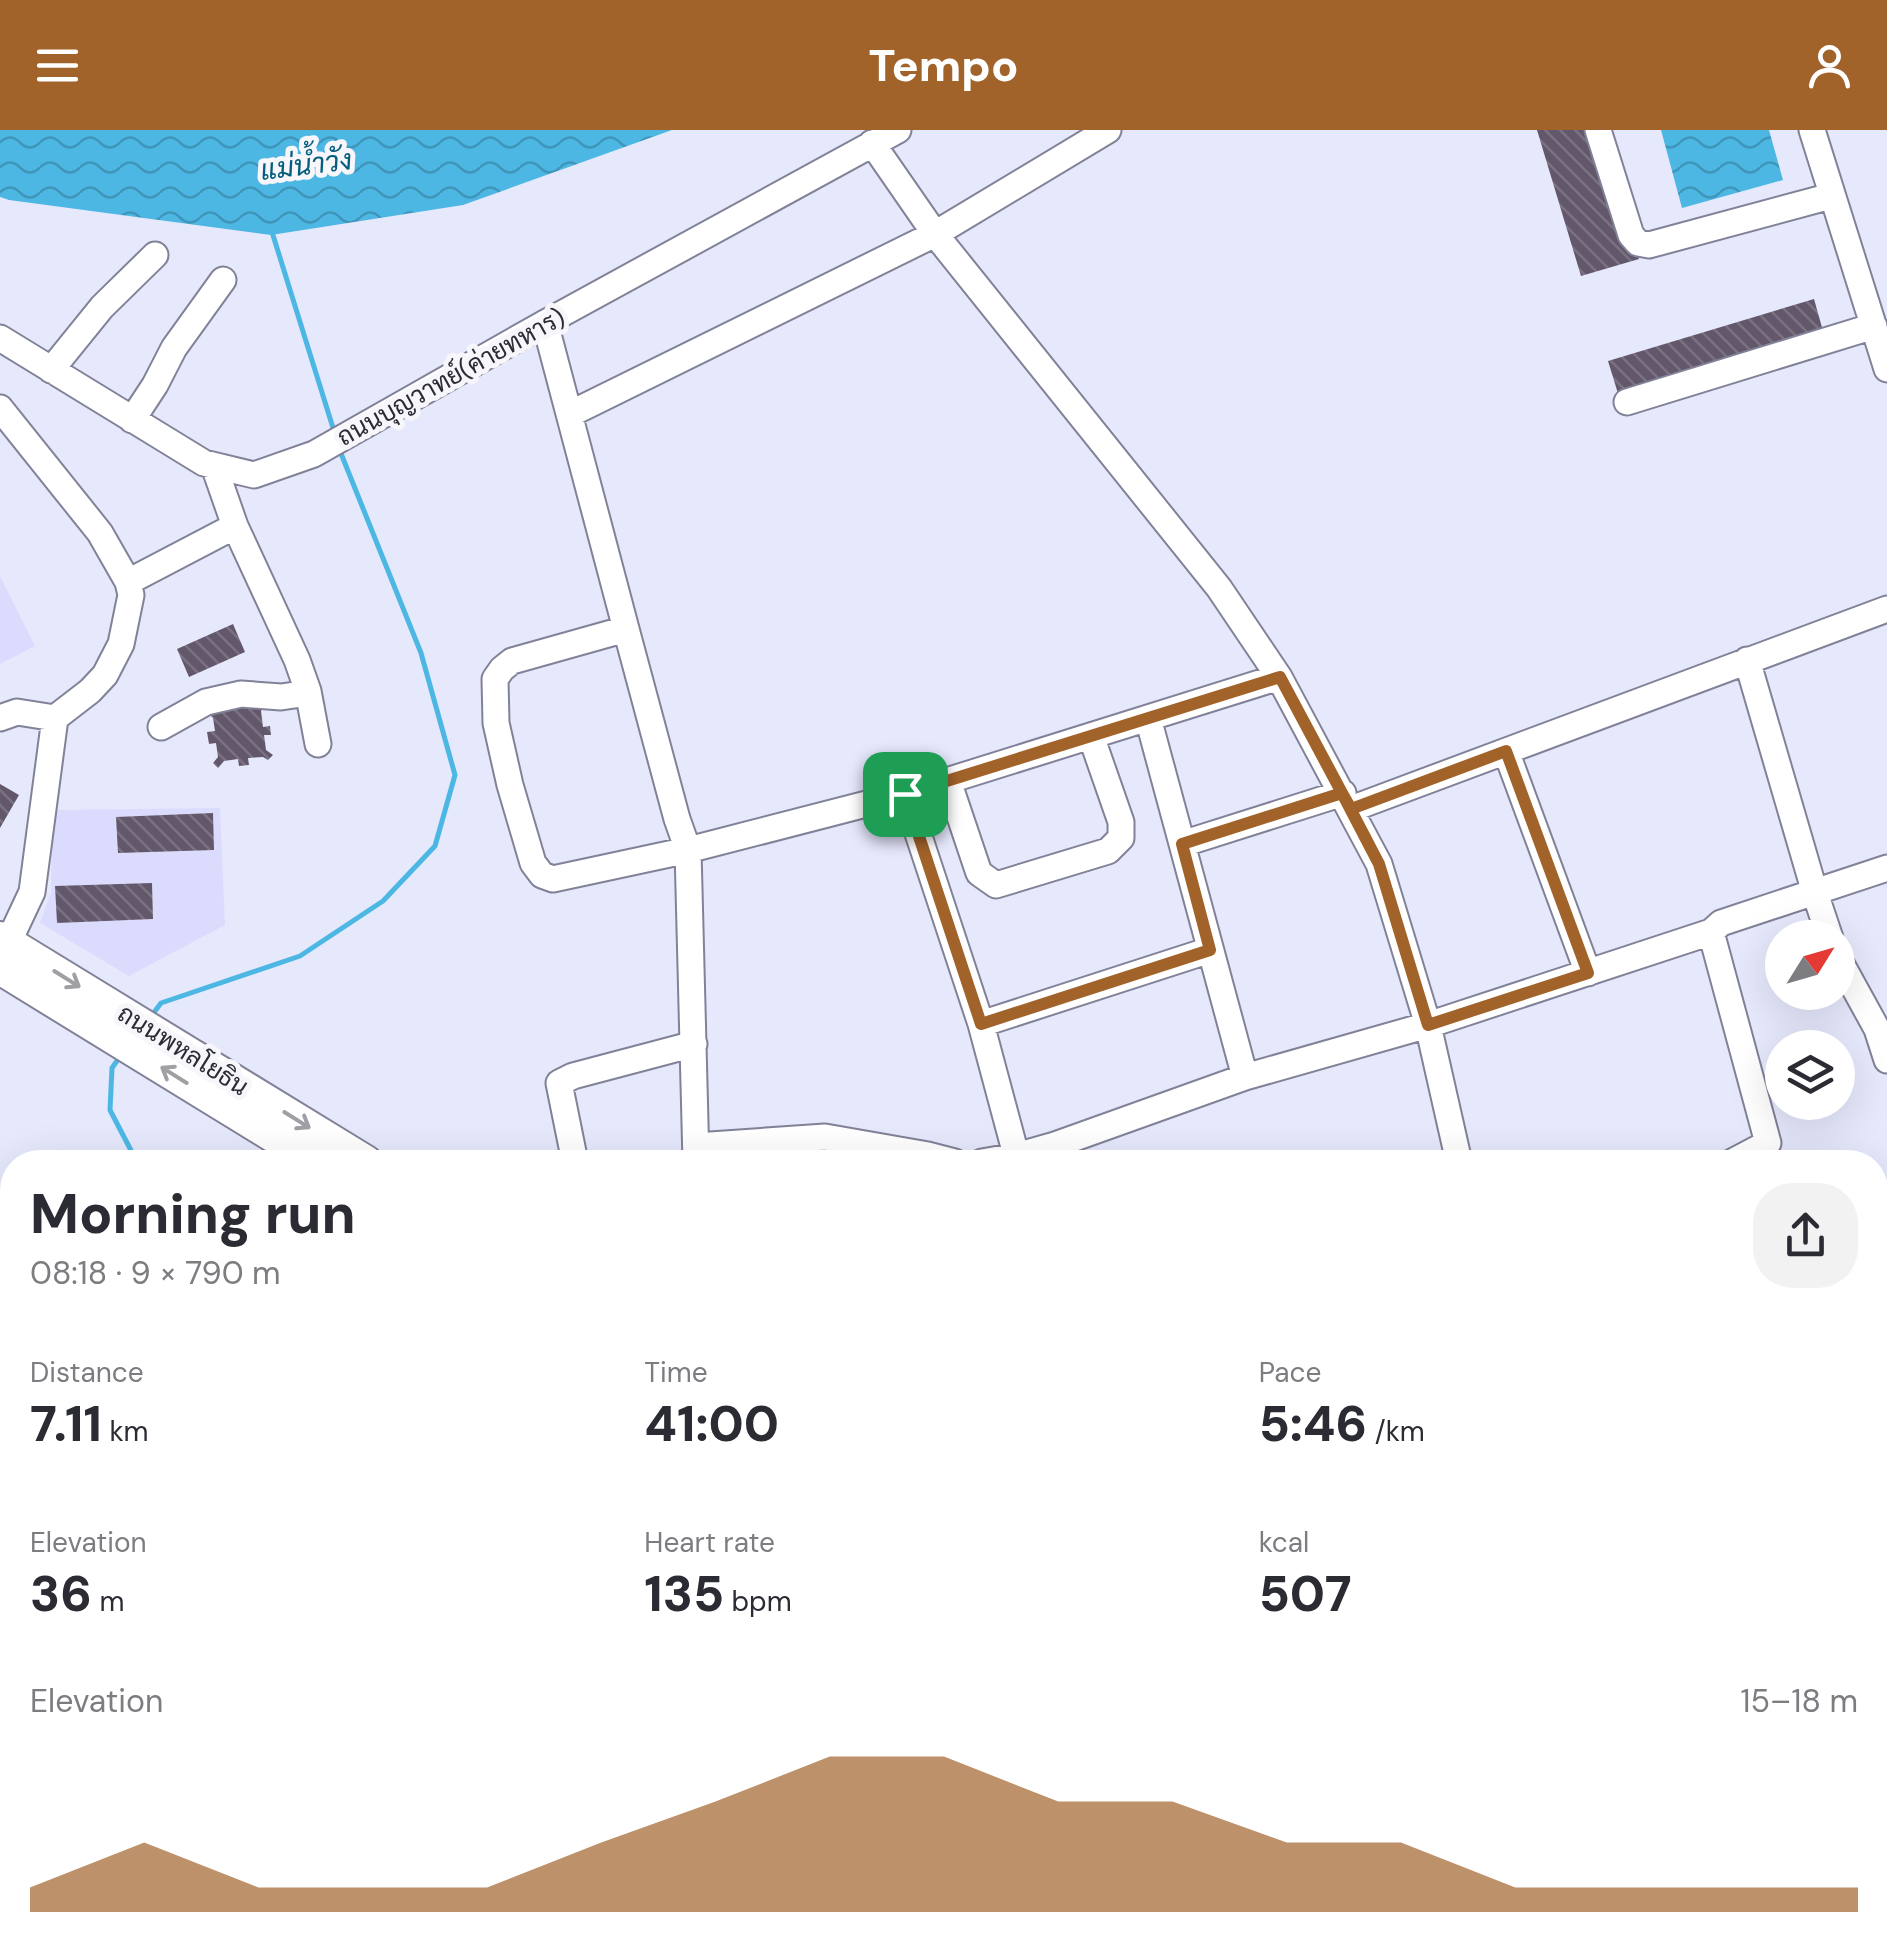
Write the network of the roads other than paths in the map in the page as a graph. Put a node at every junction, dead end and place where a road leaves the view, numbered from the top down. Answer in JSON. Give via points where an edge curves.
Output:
{"nodes":[{"id":1,"x":898,"y":130,"type":"edge"},
{"id":2,"x":1108,"y":130,"type":"edge"},
{"id":3,"x":1598,"y":130,"type":"edge"},
{"id":4,"x":1812,"y":130,"type":"edge"},
{"id":5,"x":872,"y":143,"type":"junction"},
{"id":6,"x":1831,"y":196,"type":"junction"},
{"id":7,"x":935,"y":234,"type":"junction"},
{"id":8,"x":155,"y":255,"type":"dead end"},
{"id":9,"x":223,"y":280,"type":"dead end"},
{"id":10,"x":545,"y":323,"type":"junction"},
{"id":11,"x":1874,"y":326,"type":"junction"},
{"id":12,"x":0,"y":338,"type":"edge"},
{"id":13,"x":1887,"y":369,"type":"edge"},
{"id":14,"x":52,"y":370,"type":"junction"},
{"id":15,"x":1627,"y":402,"type":"dead end"},
{"id":16,"x":0,"y":408,"type":"edge"},
{"id":17,"x":570,"y":414,"type":"junction"},
{"id":18,"x":132,"y":420,"type":"junction"},
{"id":19,"x":214,"y":466,"type":"junction"},
{"id":20,"x":235,"y":526,"type":"junction"},
{"id":21,"x":128,"y":582,"type":"junction"},
{"id":22,"x":1887,"y":608,"type":"edge"},
{"id":23,"x":626,"y":628,"type":"junction"},
{"id":24,"x":1747,"y":660,"type":"junction"},
{"id":25,"x":1280,"y":677,"type":"junction"},
{"id":26,"x":308,"y":693,"type":"junction"},
{"id":27,"x":0,"y":718,"type":"edge"},
{"id":28,"x":55,"y":718,"type":"junction"},
{"id":29,"x":1148,"y":718,"type":"junction"},
{"id":30,"x":161,"y":727,"type":"dead end"},
{"id":31,"x":1091,"y":736,"type":"junction"},
{"id":32,"x":318,"y":744,"type":"dead end"},
{"id":33,"x":1506,"y":751,"type":"junction"},
{"id":34,"x":948,"y":781,"type":"junction"},
{"id":35,"x":905,"y":794,"type":"junction"},
{"id":36,"x":1347,"y":801,"type":"junction"},
{"id":37,"x":1182,"y":844,"type":"junction"},
{"id":38,"x":688,"y":850,"type":"junction"},
{"id":39,"x":1887,"y":868,"type":"edge"},
{"id":40,"x":1815,"y":893,"type":"junction"},
{"id":41,"x":1824,"y":920,"type":"edge"},
{"id":42,"x":1712,"y":932,"type":"junction"},
{"id":43,"x":3,"y":950,"type":"edge"},
{"id":44,"x":1210,"y":950,"type":"junction"},
{"id":45,"x":1588,"y":973,"type":"junction"},
{"id":46,"x":1855,"y":990,"type":"edge"},
{"id":47,"x":981,"y":1024,"type":"junction"},
{"id":48,"x":1428,"y":1025,"type":"junction"},
{"id":49,"x":130,"y":1033,"type":"junction"},
{"id":50,"x":694,"y":1044,"type":"junction"},
{"id":51,"x":1887,"y":1060,"type":"edge"},
{"id":52,"x":1245,"y":1077,"type":"junction"},
{"id":53,"x":299,"y":1150,"type":"edge"},
{"id":54,"x":344,"y":1150,"type":"edge"},
{"id":55,"x":573,"y":1150,"type":"edge"},
{"id":56,"x":696,"y":1150,"type":"edge"},
{"id":57,"x":726,"y":1150,"type":"edge"},
{"id":58,"x":904,"y":1150,"type":"edge"},
{"id":59,"x":1014,"y":1150,"type":"edge"},
{"id":60,"x":1044,"y":1150,"type":"edge"},
{"id":61,"x":1456,"y":1150,"type":"edge"},
{"id":62,"x":1755,"y":1150,"type":"edge"}],
"edges":[{"from":1,"to":5,"type":"street","name":"ถนนบุญวาทย์(ค่ายทหาร)"},
{"from":2,"to":7,"type":"street"},
{"from":3,"to":6,"type":"street","via":[[1638,243]]},
{"from":4,"to":6,"type":"street"},
{"from":5,"to":7,"type":"street"},
{"from":5,"to":10,"type":"street","name":"ถนนบุญวาทย์(ค่ายทหาร)"},
{"from":6,"to":11,"type":"street"},
{"from":7,"to":17,"type":"street"},
{"from":7,"to":25,"type":"street","via":[[1218,588]]},
{"from":8,"to":14,"type":"street"},
{"from":9,"to":18,"type":"street"},
{"from":10,"to":17,"type":"street"},
{"from":10,"to":19,"type":"street","name":"ถนนบุญวาทย์(ค่ายทหาร)","via":[[314,454],[254,475]]},
{"from":11,"to":13,"type":"street"},
{"from":11,"to":15,"type":"street"},
{"from":12,"to":14,"type":"street","name":"ถนนบุญวาทย์(ค่ายทหาร)"},
{"from":14,"to":18,"type":"street","name":"ถนนบุญวาทย์(ค่ายทหาร)"},
{"from":16,"to":21,"type":"street","via":[[100,533]]},
{"from":17,"to":23,"type":"street"},
{"from":18,"to":19,"type":"street","name":"ถนนบุญวาทย์(ค่ายทหาร)"},
{"from":19,"to":20,"type":"street"},
{"from":20,"to":21,"type":"street"},
{"from":20,"to":26,"type":"street"},
{"from":21,"to":28,"type":"street","via":[[121,644],[105,676]]},
{"from":22,"to":24,"type":"street"},
{"from":23,"to":38,"type":"street"},
{"from":23,"to":38,"type":"street","via":[[502,669],[496,722],[510,785],[534,863],[553,879]]},
{"from":24,"to":33,"type":"street"},
{"from":24,"to":40,"type":"street"},
{"from":25,"to":29,"type":"street"},
{"from":25,"to":36,"type":"street"},
{"from":26,"to":30,"type":"street","via":[[240,694],[206,702]]},
{"from":26,"to":32,"type":"street"},
{"from":27,"to":28,"type":"street","via":[[17,712]]},
{"from":28,"to":43,"type":"street","via":[[32,892]]},
{"from":29,"to":31,"type":"street"},
{"from":29,"to":37,"type":"street"},
{"from":31,"to":34,"type":"street"},
{"from":31,"to":34,"type":"street","via":[[1121,822],[1121,838],[1108,851],[996,885],[980,873]]},
{"from":33,"to":36,"type":"street"},
{"from":33,"to":45,"type":"street"},
{"from":34,"to":35,"type":"street"},
{"from":35,"to":38,"type":"street"},
{"from":35,"to":47,"type":"street"},
{"from":36,"to":37,"type":"street"},
{"from":36,"to":48,"type":"street","via":[[1379,864]]},
{"from":37,"to":44,"type":"street"},
{"from":38,"to":50,"type":"street"},
{"from":39,"to":40,"type":"street"},
{"from":40,"to":41,"type":"street"},
{"from":40,"to":42,"type":"street","via":[[1721,923]]},
{"from":42,"to":45,"type":"street"},
{"from":42,"to":62,"type":"street","via":[[1768,1143]]},
{"from":43,"to":49,"type":"main road","name":"ถนนพหลโยธิน"},
{"from":44,"to":47,"type":"street"},
{"from":44,"to":52,"type":"street"},
{"from":45,"to":48,"type":"street"},
{"from":46,"to":51,"type":"street"},
{"from":47,"to":59,"type":"street"},
{"from":48,"to":52,"type":"street"},
{"from":48,"to":61,"type":"street"},
{"from":53,"to":49,"type":"main road","name":"ถนนพหลโยธิน","one_way":true},
{"from":49,"to":54,"type":"main road","name":"ถนนพหลโยธิน","one_way":true},
{"from":50,"to":55,"type":"street","via":[[559,1084]]},
{"from":50,"to":56,"type":"street"},
{"from":52,"to":60,"type":"street"},
{"from":57,"to":58,"type":"street","via":[[824,1137]]}]}
